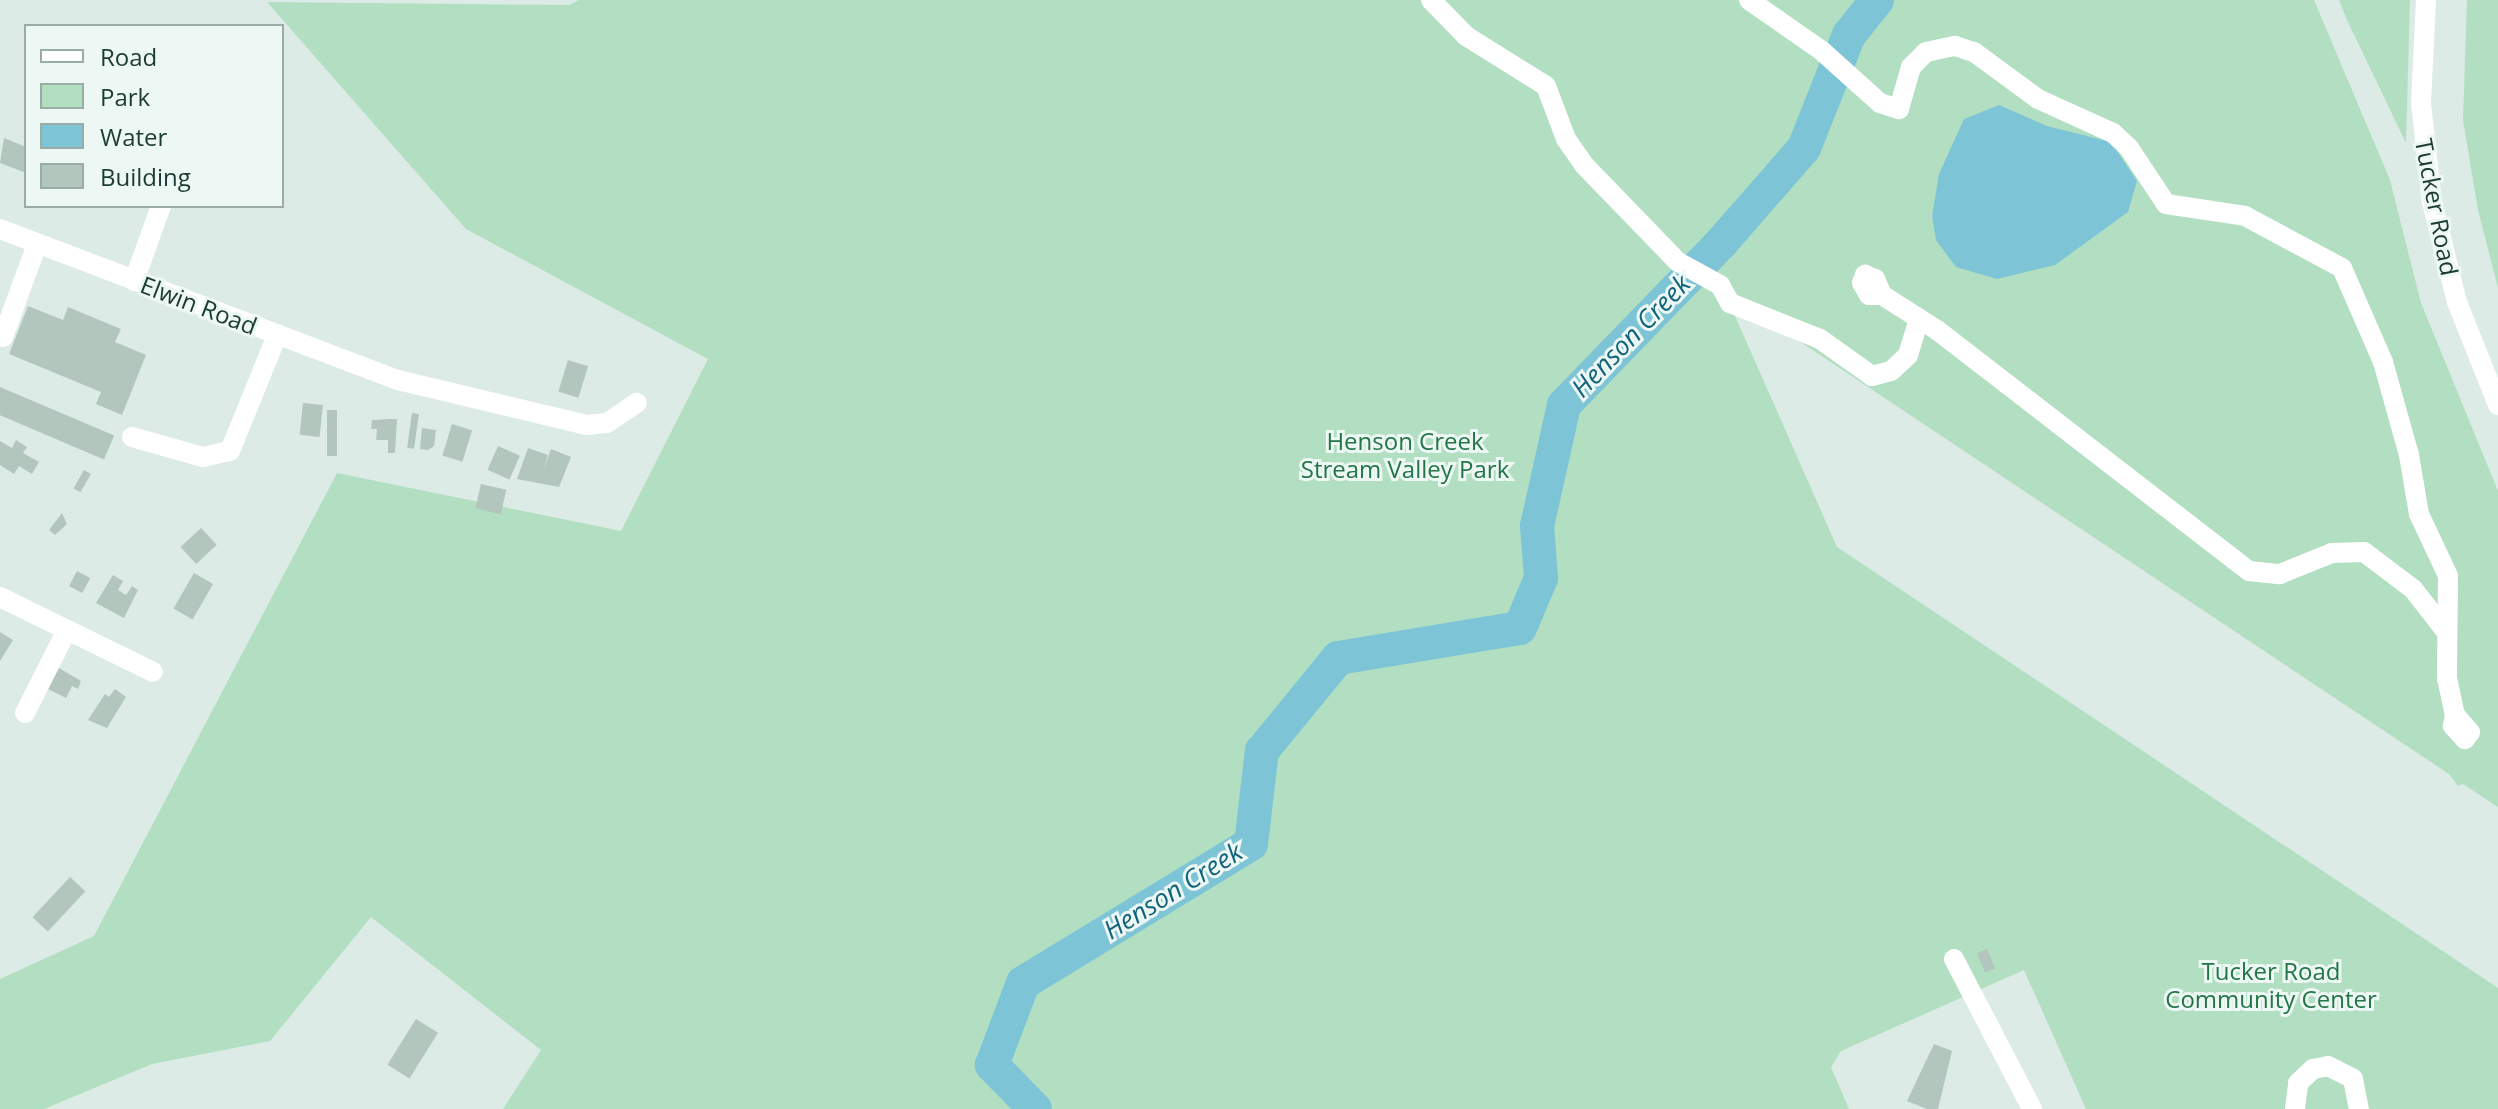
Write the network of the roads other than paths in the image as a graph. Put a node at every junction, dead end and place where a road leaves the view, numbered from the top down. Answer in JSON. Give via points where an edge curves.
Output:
{"nodes":[{"id":1,"x":1431,"y":0,"type":"edge"},
{"id":2,"x":1749,"y":0,"type":"edge"},
{"id":3,"x":2426,"y":0,"type":"edge"},
{"id":4,"x":160,"y":208,"type":"edge"},
{"id":5,"x":0,"y":229,"type":"edge"},
{"id":6,"x":37,"y":244,"type":"junction"},
{"id":7,"x":134,"y":281,"type":"junction"},
{"id":8,"x":1882,"y":295,"type":"dead end"},
{"id":9,"x":1918,"y":322,"type":"junction"},
{"id":10,"x":277,"y":335,"type":"junction"},
{"id":11,"x":3,"y":337,"type":"dead end"},
{"id":12,"x":637,"y":403,"type":"dead end"},
{"id":13,"x":2498,"y":405,"type":"edge"},
{"id":14,"x":132,"y":437,"type":"dead end"},
{"id":15,"x":2448,"y":587,"type":"junction"},
{"id":16,"x":2413,"y":589,"type":"junction"},
{"id":17,"x":0,"y":597,"type":"edge"},
{"id":18,"x":67,"y":630,"type":"junction"},
{"id":19,"x":2445,"y":630,"type":"junction"},
{"id":20,"x":153,"y":672,"type":"dead end"},
{"id":21,"x":25,"y":713,"type":"dead end"},
{"id":22,"x":2455,"y":715,"type":"dead end"},
{"id":23,"x":1954,"y":959,"type":"dead end"},
{"id":24,"x":2292,"y":1108,"type":"edge"},
{"id":25,"x":2032,"y":1109,"type":"edge"},
{"id":26,"x":2359,"y":1109,"type":"edge"}],
"edges":[{"from":1,"to":9,"type":"street","via":[[1466,36],[1546,86],[1566,139],[1584,165],[1678,262],[1720,285],[1730,303],[1807,332],[1872,376],[1891,371],[1908,355]]},
{"from":2,"to":15,"type":"street","via":[[1803,37],[1880,103],[1899,109],[1911,67],[1926,52],[1955,46],[1974,52],[2038,99],[2113,133],[2166,204],[2245,216],[2342,268],[2383,362],[2419,514],[2445,565]]},
{"from":3,"to":13,"type":"street","name":"Tucker Road","via":[[2421,103],[2432,202],[2457,302]]},
{"from":4,"to":7,"type":"street"},
{"from":5,"to":6,"type":"street","name":"Elwin Road"},
{"from":6,"to":7,"type":"street","name":"Elwin Road"},
{"from":6,"to":11,"type":"street"},
{"from":7,"to":10,"type":"street","name":"Elwin Road"},
{"from":8,"to":9,"type":"street"},
{"from":9,"to":16,"type":"street","via":[[1937,330],[2249,571],[2280,574],[2353,550],[2372,555]]},
{"from":10,"to":12,"type":"street","name":"Elwin Road","via":[[398,380],[587,425],[607,423]]},
{"from":10,"to":14,"type":"street","via":[[230,451],[203,457]]},
{"from":15,"to":16,"type":"street","via":[[2431,594]]},
{"from":15,"to":19,"type":"street"},
{"from":16,"to":19,"type":"street"},
{"from":17,"to":18,"type":"street"},
{"from":18,"to":20,"type":"street"},
{"from":18,"to":21,"type":"street"},
{"from":19,"to":22,"type":"street"},
{"from":23,"to":25,"type":"street"},
{"from":24,"to":26,"type":"street","via":[[2305,1075],[2328,1066],[2353,1079]]}]}
